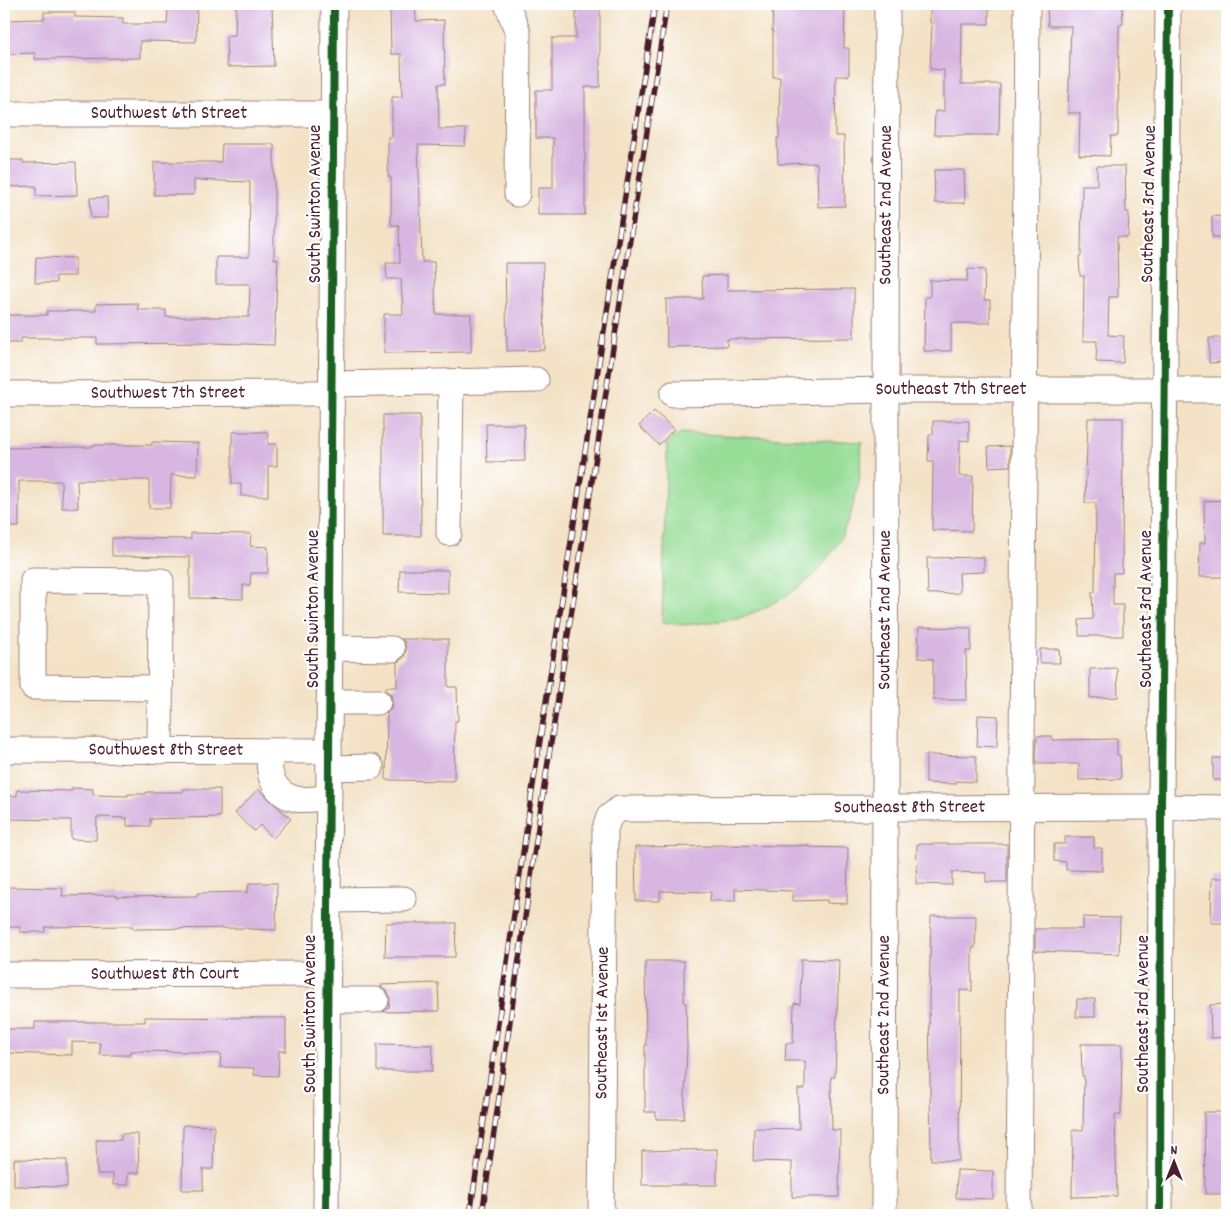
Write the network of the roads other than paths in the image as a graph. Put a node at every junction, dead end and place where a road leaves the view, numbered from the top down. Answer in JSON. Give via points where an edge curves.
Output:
{"nodes":[{"id":1,"x":334,"y":4,"type":"edge"},
{"id":2,"x":507,"y":4,"type":"edge"},
{"id":3,"x":887,"y":4,"type":"edge"},
{"id":4,"x":1027,"y":4,"type":"edge"},
{"id":5,"x":1168,"y":4,"type":"edge"},
{"id":6,"x":4,"y":114,"type":"edge"},
{"id":7,"x":333,"y":114,"type":"junction"},
{"id":8,"x":517,"y":194,"type":"dead end"},
{"id":9,"x":536,"y":380,"type":"dead end"},
{"id":10,"x":451,"y":382,"type":"junction"},
{"id":11,"x":331,"y":388,"type":"junction"},
{"id":12,"x":887,"y":390,"type":"junction"},
{"id":13,"x":1024,"y":390,"type":"junction"},
{"id":14,"x":1165,"y":390,"type":"junction"},
{"id":15,"x":1227,"y":390,"type":"edge"},
{"id":16,"x":4,"y":394,"type":"edge"},
{"id":17,"x":673,"y":394,"type":"dead end"},
{"id":18,"x":449,"y":533,"type":"dead end"},
{"id":19,"x":330,"y":648,"type":"junction"},
{"id":20,"x":392,"y":649,"type":"dead end"},
{"id":21,"x":160,"y":688,"type":"junction"},
{"id":22,"x":329,"y":702,"type":"junction"},
{"id":23,"x":378,"y":702,"type":"dead end"},
{"id":24,"x":4,"y":750,"type":"edge"},
{"id":25,"x":160,"y":751,"type":"junction"},
{"id":26,"x":271,"y":752,"type":"junction"},
{"id":27,"x":329,"y":760,"type":"junction"},
{"id":28,"x":372,"y":766,"type":"dead end"},
{"id":29,"x":329,"y":798,"type":"junction"},
{"id":30,"x":1022,"y":807,"type":"junction"},
{"id":31,"x":1161,"y":807,"type":"junction"},
{"id":32,"x":885,"y":808,"type":"junction"},
{"id":33,"x":1227,"y":808,"type":"edge"},
{"id":34,"x":605,"y":829,"type":"joint"},
{"id":35,"x":404,"y":899,"type":"dead end"},
{"id":36,"x":328,"y":900,"type":"junction"},
{"id":37,"x":328,"y":974,"type":"junction"},
{"id":38,"x":4,"y":975,"type":"edge"},
{"id":39,"x":327,"y":1000,"type":"junction"},
{"id":40,"x":376,"y":1000,"type":"dead end"},
{"id":41,"x":326,"y":1215,"type":"edge"},
{"id":42,"x":601,"y":1215,"type":"edge"},
{"id":43,"x":884,"y":1215,"type":"edge"},
{"id":44,"x":1019,"y":1215,"type":"edge"},
{"id":45,"x":1160,"y":1215,"type":"edge"}],
"edges":[{"from":1,"to":7,"type":"street","name":"South Swinton Avenue"},
{"from":2,"to":8,"type":"street","via":[[518,33]]},
{"from":3,"to":12,"type":"street","name":"Southeast 2nd Avenue"},
{"from":4,"to":13,"type":"street"},
{"from":5,"to":14,"type":"street","name":"Southeast 3rd Avenue"},
{"from":6,"to":7,"type":"street","name":"Southwest 6th Street"},
{"from":7,"to":11,"type":"street","name":"South Swinton Avenue"},
{"from":9,"to":10,"type":"street","name":"Southwest 7th Street"},
{"from":10,"to":11,"type":"street","name":"Southwest 7th Street"},
{"from":10,"to":18,"type":"street"},
{"from":11,"to":16,"type":"street","name":"Southwest 7th Street"},
{"from":11,"to":19,"type":"street","name":"South Swinton Avenue"},
{"from":12,"to":13,"type":"street","name":"Southeast 7th Street"},
{"from":12,"to":17,"type":"street","name":"Southeast 7th Street"},
{"from":12,"to":32,"type":"street","name":"Southeast 2nd Avenue"},
{"from":13,"to":14,"type":"street","name":"Southeast 7th Street"},
{"from":13,"to":30,"type":"street"},
{"from":14,"to":15,"type":"street","name":"Southeast 7th Street"},
{"from":14,"to":31,"type":"street","name":"Southeast 3rd Avenue"},
{"from":19,"to":20,"type":"street"},
{"from":19,"to":22,"type":"street","name":"South Swinton Avenue"},
{"from":21,"to":21,"type":"street","via":[[161,581],[33,580],[33,687]]},
{"from":21,"to":25,"type":"street"},
{"from":22,"to":23,"type":"street"},
{"from":22,"to":27,"type":"street","name":"South Swinton Avenue"},
{"from":24,"to":25,"type":"street","name":"Southwest 8th Street"},
{"from":25,"to":26,"type":"street","name":"Southwest 8th Street"},
{"from":26,"to":27,"type":"street","name":"Southwest 8th Street"},
{"from":26,"to":29,"type":"street","via":[[269,772],[279,790],[297,799]]},
{"from":27,"to":28,"type":"street","name":"Southwest 8th Street"},
{"from":27,"to":29,"type":"street","name":"South Swinton Avenue"},
{"from":29,"to":36,"type":"street","name":"South Swinton Avenue"},
{"from":30,"to":31,"type":"street","name":"Southeast 8th Street"},
{"from":30,"to":32,"type":"street","name":"Southeast 8th Street"},
{"from":30,"to":44,"type":"street"},
{"from":31,"to":33,"type":"street","name":"Southeast 8th Street"},
{"from":31,"to":45,"type":"street","name":"Southeast 3rd Avenue"},
{"from":32,"to":34,"type":"street","name":"Southeast 8th Street","via":[[619,809],[609,816]]},
{"from":32,"to":43,"type":"street","name":"Southeast 2nd Avenue"},
{"from":34,"to":42,"type":"street","name":"Southeast 1st Avenue"},
{"from":35,"to":36,"type":"street"},
{"from":36,"to":37,"type":"street","name":"South Swinton Avenue"},
{"from":37,"to":38,"type":"street","name":"Southwest 8th Court"},
{"from":37,"to":39,"type":"street","name":"South Swinton Avenue"},
{"from":39,"to":40,"type":"street"},
{"from":39,"to":41,"type":"street","name":"South Swinton Avenue"}]}
